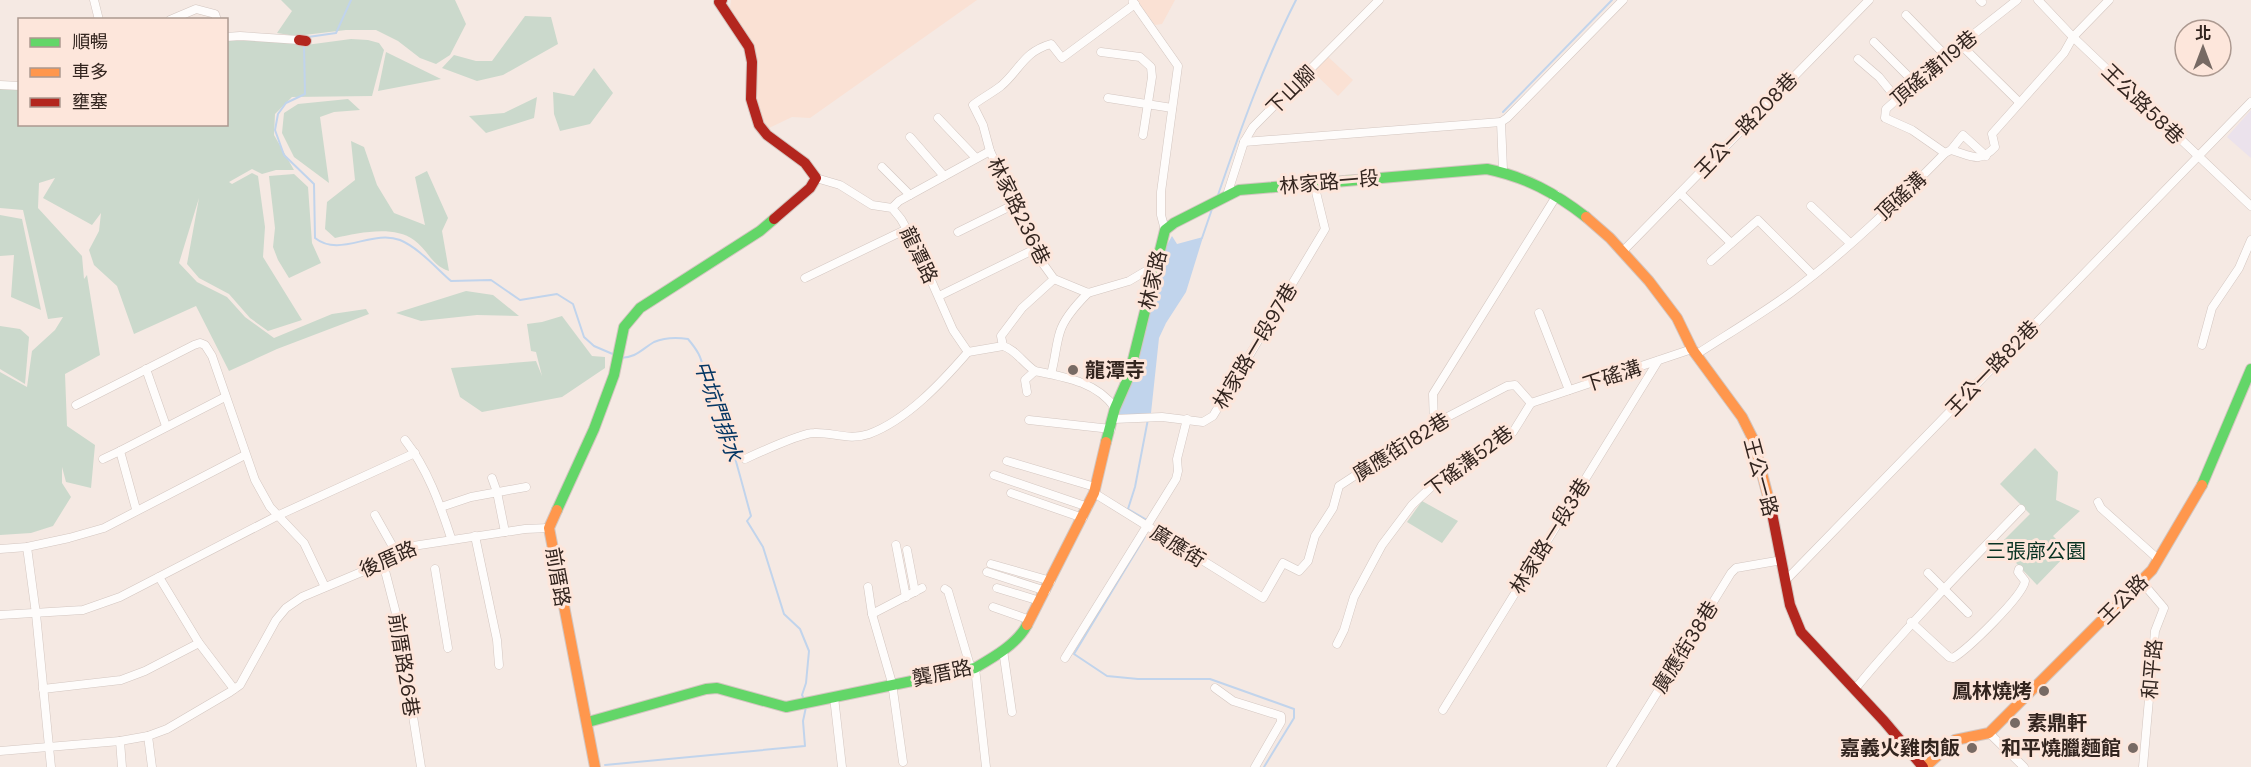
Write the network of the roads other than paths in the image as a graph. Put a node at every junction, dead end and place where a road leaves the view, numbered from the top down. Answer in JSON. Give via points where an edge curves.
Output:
{"nodes":[{"id":1,"x":94,"y":0,"type":"edge"},
{"id":2,"x":205,"y":0,"type":"edge"},
{"id":3,"x":1379,"y":0,"type":"edge"},
{"id":4,"x":1623,"y":0,"type":"edge"},
{"id":5,"x":1869,"y":0,"type":"edge"},
{"id":6,"x":2017,"y":0,"type":"edge"},
{"id":7,"x":2038,"y":0,"type":"edge"},
{"id":8,"x":2109,"y":0,"type":"edge"},
{"id":9,"x":721,"y":1,"type":"edge"},
{"id":10,"x":1133,"y":2,"type":"edge"},
{"id":11,"x":209,"y":11,"type":"junction"},
{"id":12,"x":1906,"y":15,"type":"dead end"},
{"id":13,"x":98,"y":18,"type":"edge"},
{"id":14,"x":175,"y":18,"type":"edge"},
{"id":15,"x":217,"y":18,"type":"edge"},
{"id":16,"x":228,"y":37,"type":"edge"},
{"id":17,"x":2073,"y":37,"type":"junction"},
{"id":18,"x":302,"y":40,"type":"dead end"},
{"id":19,"x":1874,"y":42,"type":"dead end"},
{"id":20,"x":1961,"y":45,"type":"junction"},
{"id":21,"x":1101,"y":52,"type":"dead end"},
{"id":22,"x":1946,"y":56,"type":"junction"},
{"id":23,"x":1858,"y":59,"type":"dead end"},
{"id":24,"x":1915,"y":84,"type":"junction"},
{"id":25,"x":0,"y":85,"type":"edge"},
{"id":26,"x":18,"y":86,"type":"edge"},
{"id":27,"x":1108,"y":98,"type":"dead end"},
{"id":28,"x":1897,"y":99,"type":"junction"},
{"id":29,"x":2019,"y":102,"type":"junction"},
{"id":30,"x":2251,"y":102,"type":"edge"},
{"id":31,"x":1147,"y":104,"type":"junction"},
{"id":32,"x":1172,"y":108,"type":"junction"},
{"id":33,"x":938,"y":118,"type":"dead end"},
{"id":34,"x":1501,"y":122,"type":"junction"},
{"id":35,"x":1143,"y":135,"type":"dead end"},
{"id":36,"x":910,"y":137,"type":"dead end"},
{"id":37,"x":1244,"y":142,"type":"junction"},
{"id":38,"x":990,"y":151,"type":"junction"},
{"id":39,"x":1948,"y":152,"type":"junction"},
{"id":40,"x":1986,"y":156,"type":"junction"},
{"id":41,"x":2197,"y":156,"type":"junction"},
{"id":42,"x":976,"y":158,"type":"junction"},
{"id":43,"x":882,"y":167,"type":"dead end"},
{"id":44,"x":1503,"y":170,"type":"junction"},
{"id":45,"x":944,"y":176,"type":"junction"},
{"id":46,"x":816,"y":177,"type":"junction"},
{"id":47,"x":1314,"y":183,"type":"junction"},
{"id":48,"x":1680,"y":193,"type":"junction"},
{"id":49,"x":910,"y":195,"type":"junction"},
{"id":50,"x":1227,"y":195,"type":"junction"},
{"id":51,"x":1557,"y":195,"type":"junction"},
{"id":52,"x":1015,"y":204,"type":"junction"},
{"id":53,"x":1811,"y":206,"type":"dead end"},
{"id":54,"x":2251,"y":206,"type":"edge"},
{"id":55,"x":892,"y":208,"type":"junction"},
{"id":56,"x":907,"y":229,"type":"junction"},
{"id":57,"x":1165,"y":230,"type":"junction"},
{"id":58,"x":958,"y":232,"type":"dead end"},
{"id":59,"x":2251,"y":240,"type":"edge"},
{"id":60,"x":1731,"y":243,"type":"junction"},
{"id":61,"x":1850,"y":243,"type":"junction"},
{"id":62,"x":1035,"y":249,"type":"junction"},
{"id":63,"x":1623,"y":251,"type":"junction"},
{"id":64,"x":1712,"y":261,"type":"dead end"},
{"id":65,"x":1156,"y":265,"type":"junction"},
{"id":66,"x":1813,"y":275,"type":"junction"},
{"id":67,"x":805,"y":278,"type":"dead end"},
{"id":68,"x":1053,"y":279,"type":"junction"},
{"id":69,"x":1088,"y":293,"type":"junction"},
{"id":70,"x":939,"y":296,"type":"junction"},
{"id":71,"x":1539,"y":313,"type":"dead end"},
{"id":72,"x":2202,"y":345,"type":"dead end"},
{"id":73,"x":1003,"y":346,"type":"junction"},
{"id":74,"x":968,"y":352,"type":"junction"},
{"id":75,"x":1695,"y":352,"type":"junction"},
{"id":76,"x":1658,"y":361,"type":"junction"},
{"id":77,"x":146,"y":369,"type":"junction"},
{"id":78,"x":2251,"y":369,"type":"edge"},
{"id":79,"x":1035,"y":370,"type":"junction"},
{"id":80,"x":1051,"y":374,"type":"junction"},
{"id":81,"x":1569,"y":390,"type":"junction"},
{"id":82,"x":1027,"y":392,"type":"dead end"},
{"id":83,"x":225,"y":397,"type":"junction"},
{"id":84,"x":1531,"y":403,"type":"junction"},
{"id":85,"x":76,"y":405,"type":"dead end"},
{"id":86,"x":1113,"y":419,"type":"junction"},
{"id":87,"x":1187,"y":419,"type":"junction"},
{"id":88,"x":1029,"y":420,"type":"dead end"},
{"id":89,"x":1434,"y":424,"type":"junction"},
{"id":90,"x":166,"y":426,"type":"junction"},
{"id":91,"x":405,"y":440,"type":"dead end"},
{"id":92,"x":120,"y":451,"type":"junction"},
{"id":93,"x":416,"y":453,"type":"junction"},
{"id":94,"x":245,"y":454,"type":"junction"},
{"id":95,"x":103,"y":459,"type":"dead end"},
{"id":96,"x":745,"y":459,"type":"dead end"},
{"id":97,"x":1007,"y":461,"type":"dead end"},
{"id":98,"x":994,"y":475,"type":"dead end"},
{"id":99,"x":492,"y":478,"type":"dead end"},
{"id":100,"x":526,"y":487,"type":"dead end"},
{"id":101,"x":1094,"y":490,"type":"junction"},
{"id":102,"x":497,"y":492,"type":"junction"},
{"id":103,"x":1011,"y":493,"type":"dead end"},
{"id":104,"x":2098,"y":502,"type":"dead end"},
{"id":105,"x":441,"y":507,"type":"junction"},
{"id":106,"x":136,"y":509,"type":"junction"},
{"id":107,"x":2021,"y":509,"type":"dead end"},
{"id":108,"x":1086,"y":512,"type":"junction"},
{"id":109,"x":279,"y":514,"type":"junction"},
{"id":110,"x":375,"y":515,"type":"dead end"},
{"id":111,"x":549,"y":528,"type":"junction"},
{"id":112,"x":1149,"y":528,"type":"junction"},
{"id":113,"x":505,"y":532,"type":"junction"},
{"id":114,"x":475,"y":536,"type":"junction"},
{"id":115,"x":451,"y":538,"type":"junction"},
{"id":116,"x":896,"y":545,"type":"dead end"},
{"id":117,"x":27,"y":547,"type":"junction"},
{"id":118,"x":0,"y":549,"type":"edge"},
{"id":119,"x":907,"y":550,"type":"dead end"},
{"id":120,"x":397,"y":554,"type":"junction"},
{"id":121,"x":1782,"y":560,"type":"junction"},
{"id":122,"x":2158,"y":560,"type":"junction"},
{"id":123,"x":384,"y":563,"type":"junction"},
{"id":124,"x":1061,"y":563,"type":"joint"},
{"id":125,"x":991,"y":564,"type":"dead end"},
{"id":126,"x":435,"y":569,"type":"dead end"},
{"id":127,"x":2019,"y":569,"type":"dead end"},
{"id":128,"x":987,"y":572,"type":"dead end"},
{"id":129,"x":1928,"y":573,"type":"dead end"},
{"id":130,"x":159,"y":577,"type":"junction"},
{"id":131,"x":1786,"y":580,"type":"junction"},
{"id":132,"x":2141,"y":581,"type":"junction"},
{"id":133,"x":325,"y":587,"type":"junction"},
{"id":134,"x":868,"y":587,"type":"dead end"},
{"id":135,"x":997,"y":588,"type":"dead end"},
{"id":136,"x":1943,"y":588,"type":"junction"},
{"id":137,"x":945,"y":589,"type":"dead end"},
{"id":138,"x":1046,"y":591,"type":"junction"},
{"id":139,"x":906,"y":597,"type":"junction"},
{"id":140,"x":1263,"y":598,"type":"joint"},
{"id":141,"x":993,"y":607,"type":"dead end"},
{"id":142,"x":1968,"y":613,"type":"dead end"},
{"id":143,"x":36,"y":614,"type":"junction"},
{"id":144,"x":872,"y":614,"type":"junction"},
{"id":145,"x":0,"y":615,"type":"edge"},
{"id":146,"x":1030,"y":620,"type":"junction"},
{"id":147,"x":1911,"y":622,"type":"junction"},
{"id":148,"x":199,"y":643,"type":"junction"},
{"id":149,"x":1336,"y":644,"type":"dead end"},
{"id":150,"x":448,"y":648,"type":"dead end"},
{"id":151,"x":1003,"y":650,"type":"junction"},
{"id":152,"x":1065,"y":658,"type":"dead end"},
{"id":153,"x":499,"y":665,"type":"dead end"},
{"id":154,"x":973,"y":668,"type":"junction"},
{"id":155,"x":892,"y":683,"type":"junction"},
{"id":156,"x":1215,"y":688,"type":"dead end"},
{"id":157,"x":43,"y":689,"type":"junction"},
{"id":158,"x":234,"y":689,"type":"junction"},
{"id":159,"x":1855,"y":689,"type":"junction"},
{"id":160,"x":834,"y":697,"type":"junction"},
{"id":161,"x":1443,"y":710,"type":"dead end"},
{"id":162,"x":1012,"y":712,"type":"dead end"},
{"id":163,"x":588,"y":722,"type":"junction"},
{"id":164,"x":1989,"y":733,"type":"junction"},
{"id":165,"x":148,"y":736,"type":"junction"},
{"id":166,"x":120,"y":741,"type":"junction"},
{"id":167,"x":49,"y":747,"type":"junction"},
{"id":168,"x":0,"y":751,"type":"edge"},
{"id":169,"x":903,"y":762,"type":"dead end"},
{"id":170,"x":51,"y":767,"type":"edge"},
{"id":171,"x":122,"y":767,"type":"edge"},
{"id":172,"x":152,"y":767,"type":"edge"},
{"id":173,"x":421,"y":767,"type":"edge"},
{"id":174,"x":595,"y":767,"type":"edge"},
{"id":175,"x":842,"y":767,"type":"edge"},
{"id":176,"x":986,"y":767,"type":"edge"},
{"id":177,"x":1255,"y":767,"type":"edge"},
{"id":178,"x":1611,"y":767,"type":"edge"},
{"id":179,"x":1924,"y":767,"type":"edge"},
{"id":180,"x":2024,"y":767,"type":"edge"},
{"id":181,"x":2143,"y":767,"type":"edge"}],
"edges":[{"from":1,"to":13,"type":"street"},
{"from":2,"to":11,"type":"street"},
{"from":3,"to":37,"type":"street","name":"下山腳","via":[[1253,127]]},
{"from":4,"to":34,"type":"street"},
{"from":5,"to":48,"type":"street","name":"王公一路208巷"},
{"from":6,"to":20,"type":"street","name":"頂磘溝119巷"},
{"from":7,"to":17,"type":"street","name":"王公路58巷"},
{"from":8,"to":17,"type":"street"},
{"from":9,"to":46,"type":"street","name":"龍潭路","via":[[749,47],[751,99],[759,125]]},
{"from":10,"to":32,"type":"street","name":"林家路","via":[[1178,66]]},
{"from":10,"to":38,"type":"street","name":"林家路236巷","via":[[1062,58],[1052,44],[1024,59],[1002,85],[974,105]]},
{"from":11,"to":14,"type":"street","via":[[196,9]]},
{"from":11,"to":15,"type":"street"},
{"from":12,"to":22,"type":"street"},
{"from":16,"to":18,"type":"street"},
{"from":17,"to":29,"type":"street","via":[[2064,53]]},
{"from":17,"to":41,"type":"street","name":"王公路58巷"},
{"from":19,"to":24,"type":"street"},
{"from":20,"to":22,"type":"street","name":"頂磘溝119巷"},
{"from":20,"to":29,"type":"street"},
{"from":21,"to":31,"type":"street","via":[[1140,57],[1148,63],[1152,77]]},
{"from":22,"to":24,"type":"street","name":"頂磘溝119巷"},
{"from":23,"to":28,"type":"street"},
{"from":24,"to":28,"type":"street","name":"頂磘溝119巷"},
{"from":25,"to":26,"type":"street"},
{"from":27,"to":31,"type":"street"},
{"from":28,"to":39,"type":"street","name":"頂磘溝119巷","via":[[1886,109],[1886,118]]},
{"from":29,"to":40,"type":"street","via":[[1992,134],[1995,147]]},
{"from":30,"to":41,"type":"street","name":"王公一路82巷"},
{"from":31,"to":32,"type":"street"},
{"from":31,"to":35,"type":"street"},
{"from":32,"to":57,"type":"street","name":"林家路","via":[[1161,192]]},
{"from":33,"to":42,"type":"street"},
{"from":34,"to":37,"type":"street"},
{"from":34,"to":44,"type":"street"},
{"from":36,"to":45,"type":"street"},
{"from":37,"to":50,"type":"street","name":"下山腳"},
{"from":38,"to":42,"type":"street"},
{"from":38,"to":52,"type":"street","name":"林家路236巷"},
{"from":39,"to":40,"type":"street","via":[[1978,159]]},
{"from":39,"to":40,"type":"street","via":[[1963,135]]},
{"from":39,"to":61,"type":"street","name":"頂磘溝"},
{"from":41,"to":54,"type":"street","name":"王公路58巷"},
{"from":41,"to":131,"type":"street","name":"王公一路82巷"},
{"from":42,"to":45,"type":"street"},
{"from":43,"to":49,"type":"street"},
{"from":44,"to":47,"type":"street","name":"林家路一段"},
{"from":44,"to":51,"type":"street","name":"王公一路"},
{"from":45,"to":49,"type":"street"},
{"from":46,"to":55,"type":"street","name":"龍潭路","via":[[840,184],[872,205]]},
{"from":46,"to":111,"type":"street","name":"前厝路","via":[[810,188],[760,231],[640,308],[624,327],[618,361],[594,429]]},
{"from":47,"to":50,"type":"street","name":"林家路一段","via":[[1239,190]]},
{"from":47,"to":87,"type":"street","name":"林家路一段97巷","via":[[1325,229],[1213,416],[1203,422]]},
{"from":48,"to":60,"type":"street"},
{"from":48,"to":63,"type":"street","name":"王公一路208巷"},
{"from":49,"to":55,"type":"street"},
{"from":50,"to":57,"type":"street","name":"林家路一段"},
{"from":51,"to":63,"type":"street","name":"王公一路"},
{"from":51,"to":89,"type":"street","via":[[1433,394]]},
{"from":52,"to":58,"type":"street"},
{"from":52,"to":62,"type":"street","name":"林家路236巷"},
{"from":53,"to":61,"type":"street"},
{"from":55,"to":56,"type":"street","name":"龍潭路"},
{"from":56,"to":67,"type":"street"},
{"from":56,"to":70,"type":"street","name":"龍潭路"},
{"from":57,"to":65,"type":"street","name":"林家路"},
{"from":59,"to":72,"type":"street","via":[[2239,268],[2212,308]]},
{"from":60,"to":64,"type":"street"},
{"from":60,"to":66,"type":"street","via":[[1758,220]]},
{"from":61,"to":66,"type":"street","name":"頂磘溝"},
{"from":62,"to":68,"type":"street","name":"林家路236巷"},
{"from":62,"to":70,"type":"street"},
{"from":63,"to":75,"type":"street","name":"王公一路","via":[[1664,299]]},
{"from":65,"to":69,"type":"street","via":[[1129,281]]},
{"from":65,"to":86,"type":"street","name":"林家路","via":[[1129,376]]},
{"from":66,"to":75,"type":"street","name":"頂磘溝","via":[[1788,295]]},
{"from":68,"to":69,"type":"street","name":"林家路236巷"},
{"from":68,"to":73,"type":"street","via":[[1011,321],[1001,336]]},
{"from":69,"to":80,"type":"street","via":[[1060,330]]},
{"from":70,"to":74,"type":"street","name":"龍潭路","via":[[954,332]]},
{"from":71,"to":81,"type":"street"},
{"from":73,"to":74,"type":"street"},
{"from":73,"to":79,"type":"street"},
{"from":74,"to":96,"type":"street","via":[[946,378],[889,425],[851,438],[813,432]]},
{"from":75,"to":76,"type":"street","name":"下磘溝"},
{"from":75,"to":121,"type":"street","name":"王公一路","via":[[1752,435]]},
{"from":76,"to":81,"type":"street","name":"下磘溝"},
{"from":76,"to":161,"type":"street","name":"林家路一段3巷"},
{"from":77,"to":83,"type":"street","via":[[200,343],[212,356]]},
{"from":77,"to":85,"type":"street"},
{"from":77,"to":90,"type":"street"},
{"from":78,"to":122,"type":"street","name":"王公路","via":[[2208,474]]},
{"from":79,"to":80,"type":"street"},
{"from":79,"to":82,"type":"street","via":[[1025,380]]},
{"from":80,"to":86,"type":"street","via":[[1090,386],[1107,397]]},
{"from":81,"to":84,"type":"street","name":"下磘溝"},
{"from":83,"to":90,"type":"street"},
{"from":83,"to":94,"type":"street"},
{"from":84,"to":89,"type":"street","name":"廣應街182巷","via":[[1515,385],[1507,386]]},
{"from":84,"to":149,"type":"street","name":"下磘溝52巷","via":[[1513,432],[1446,473],[1412,505],[1382,545],[1354,597]]},
{"from":86,"to":87,"type":"street","name":"林家路一段97巷"},
{"from":86,"to":88,"type":"street","name":"林家路一段97巷"},
{"from":86,"to":101,"type":"street","name":"林家路"},
{"from":87,"to":112,"type":"street","via":[[1176,479],[1150,518]]},
{"from":89,"to":140,"type":"street","name":"廣應街182巷","via":[[1339,486],[1333,508],[1315,536],[1308,561],[1299,571],[1284,563]]},
{"from":90,"to":92,"type":"street"},
{"from":91,"to":93,"type":"street"},
{"from":92,"to":95,"type":"street"},
{"from":92,"to":106,"type":"street"},
{"from":93,"to":105,"type":"street"},
{"from":93,"to":109,"type":"street"},
{"from":94,"to":106,"type":"street"},
{"from":94,"to":109,"type":"street","via":[[270,507]]},
{"from":97,"to":101,"type":"street","name":"廣應街"},
{"from":98,"to":108,"type":"street"},
{"from":99,"to":102,"type":"street"},
{"from":100,"to":102,"type":"street"},
{"from":101,"to":108,"type":"street","name":"林家路"},
{"from":101,"to":112,"type":"street","name":"廣應街"},
{"from":102,"to":105,"type":"street"},
{"from":102,"to":113,"type":"street"},
{"from":103,"to":108,"type":"street"},
{"from":104,"to":122,"type":"street"},
{"from":105,"to":115,"type":"street"},
{"from":106,"to":117,"type":"street","via":[[104,528]]},
{"from":107,"to":136,"type":"street"},
{"from":108,"to":124,"type":"street","name":"林家路"},
{"from":109,"to":130,"type":"street"},
{"from":109,"to":133,"type":"street","via":[[304,543]]},
{"from":110,"to":120,"type":"street"},
{"from":111,"to":113,"type":"street","name":"後厝路"},
{"from":111,"to":163,"type":"street","name":"前厝路"},
{"from":112,"to":140,"type":"street","name":"廣應街"},
{"from":112,"to":152,"type":"street"},
{"from":113,"to":114,"type":"street","name":"後厝路"},
{"from":114,"to":115,"type":"street","name":"後厝路"},
{"from":114,"to":153,"type":"street"},
{"from":115,"to":120,"type":"street","name":"後厝路","via":[[413,546]]},
{"from":116,"to":139,"type":"street"},
{"from":117,"to":118,"type":"street"},
{"from":117,"to":143,"type":"street"},
{"from":119,"to":139,"type":"street","via":[[919,590]]},
{"from":120,"to":123,"type":"street","name":"後厝路"},
{"from":121,"to":131,"type":"street","name":"王公一路"},
{"from":121,"to":178,"type":"street","name":"廣應街38巷","via":[[1736,568],[1731,573]]},
{"from":122,"to":132,"type":"street","name":"王公路"},
{"from":123,"to":133,"type":"street","name":"後厝路"},
{"from":123,"to":173,"type":"street","name":"前厝路26巷","via":[[399,621]]},
{"from":124,"to":138,"type":"street","name":"龔厝路"},
{"from":125,"to":138,"type":"street"},
{"from":126,"to":150,"type":"street"},
{"from":127,"to":147,"type":"street","via":[[2024,588],[1953,658]]},
{"from":128,"to":138,"type":"street"},
{"from":129,"to":136,"type":"street"},
{"from":130,"to":143,"type":"street","via":[[83,610]]},
{"from":130,"to":148,"type":"street"},
{"from":131,"to":159,"type":"street","name":"王公一路","via":[[1791,611],[1800,633]]},
{"from":132,"to":164,"type":"street","name":"王公路"},
{"from":132,"to":181,"type":"street","name":"和平路","via":[[2164,608],[2155,631]]},
{"from":133,"to":158,"type":"street","name":"後厝路","via":[[286,608]]},
{"from":134,"to":144,"type":"street"},
{"from":135,"to":138,"type":"street"},
{"from":136,"to":142,"type":"street"},
{"from":136,"to":147,"type":"street"},
{"from":137,"to":154,"type":"street"},
{"from":138,"to":146,"type":"street","name":"龔厝路"},
{"from":139,"to":144,"type":"street"},
{"from":141,"to":146,"type":"street"},
{"from":143,"to":145,"type":"street"},
{"from":143,"to":157,"type":"street"},
{"from":144,"to":155,"type":"street"},
{"from":146,"to":151,"type":"street","name":"龔厝路"},
{"from":147,"to":159,"type":"street"},
{"from":148,"to":157,"type":"street","via":[[122,680]]},
{"from":148,"to":158,"type":"street"},
{"from":151,"to":154,"type":"street","name":"龔厝路"},
{"from":151,"to":162,"type":"street"},
{"from":154,"to":155,"type":"street","name":"龔厝路"},
{"from":154,"to":176,"type":"street"},
{"from":155,"to":160,"type":"street","name":"龔厝路"},
{"from":155,"to":169,"type":"street"},
{"from":156,"to":177,"type":"street","via":[[1233,701],[1281,716]]},
{"from":157,"to":167,"type":"street"},
{"from":158,"to":165,"type":"street","via":[[184,720]]},
{"from":159,"to":179,"type":"street","name":"王公一路"},
{"from":160,"to":163,"type":"street","name":"龔厝路","via":[[779,706],[717,688],[706,689]]},
{"from":160,"to":175,"type":"street"},
{"from":163,"to":174,"type":"street","name":"前厝路"},
{"from":164,"to":179,"type":"street","via":[[1955,740]]},
{"from":164,"to":180,"type":"street"},
{"from":165,"to":166,"type":"street"},
{"from":165,"to":172,"type":"street"},
{"from":166,"to":167,"type":"street"},
{"from":166,"to":171,"type":"street"},
{"from":167,"to":168,"type":"street"},
{"from":167,"to":170,"type":"street"}]}
